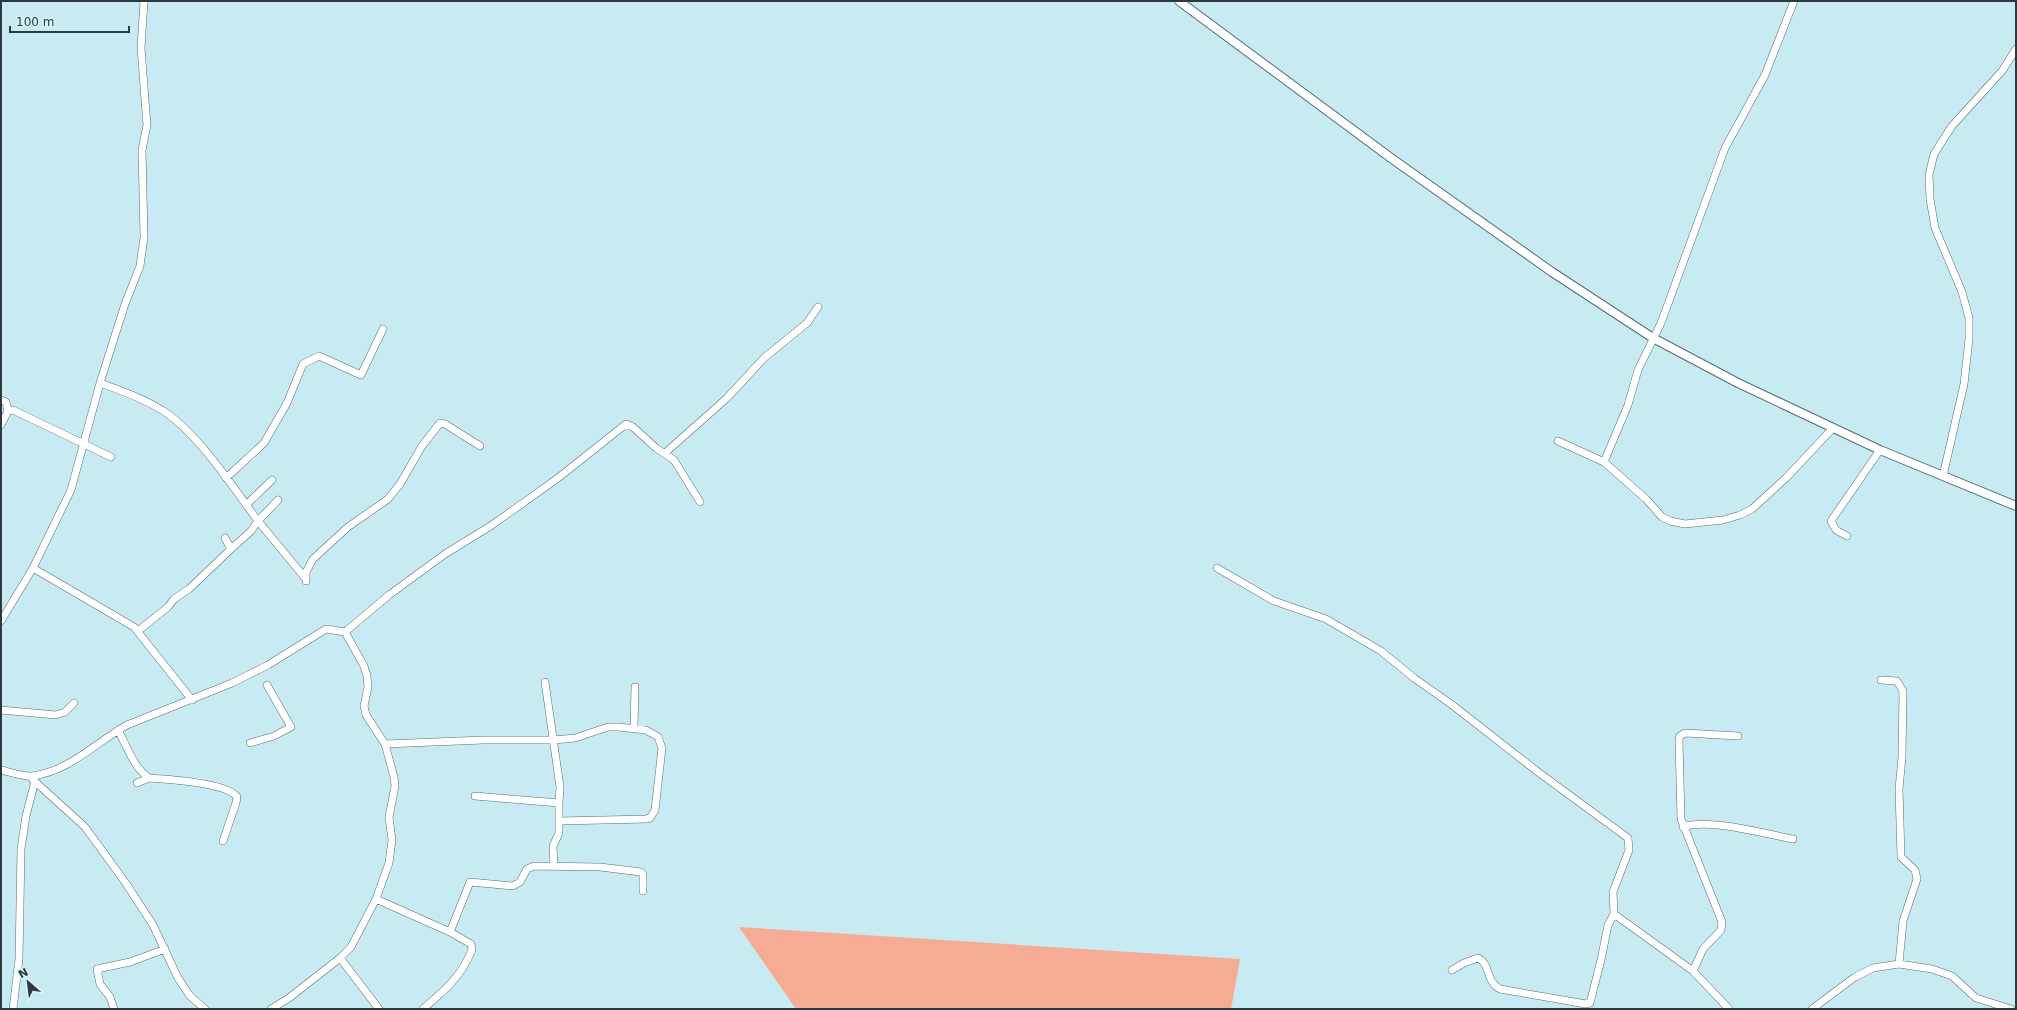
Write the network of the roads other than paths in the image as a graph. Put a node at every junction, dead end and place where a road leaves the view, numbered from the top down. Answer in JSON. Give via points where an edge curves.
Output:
{"nodes":[{"id":1,"x":144,"y":1,"type":"edge"},
{"id":2,"x":1180,"y":1,"type":"edge"},
{"id":3,"x":1794,"y":1,"type":"edge"},
{"id":4,"x":2016,"y":49,"type":"edge"},
{"id":5,"x":818,"y":307,"type":"dead end"},
{"id":6,"x":384,"y":329,"type":"dead end"},
{"id":7,"x":1653,"y":338,"type":"junction"},
{"id":8,"x":100,"y":383,"type":"junction"},
{"id":9,"x":1,"y":400,"type":"edge"},
{"id":10,"x":8,"y":411,"type":"junction"},
{"id":11,"x":1,"y":425,"type":"edge"},
{"id":12,"x":1833,"y":428,"type":"junction"},
{"id":13,"x":1558,"y":441,"type":"dead end"},
{"id":14,"x":83,"y":444,"type":"junction"},
{"id":15,"x":480,"y":446,"type":"dead end"},
{"id":16,"x":1880,"y":450,"type":"junction"},
{"id":17,"x":665,"y":454,"type":"junction"},
{"id":18,"x":111,"y":457,"type":"dead end"},
{"id":19,"x":1604,"y":462,"type":"junction"},
{"id":20,"x":1943,"y":476,"type":"junction"},
{"id":21,"x":226,"y":478,"type":"junction"},
{"id":22,"x":272,"y":480,"type":"dead end"},
{"id":23,"x":278,"y":500,"type":"dead end"},
{"id":24,"x":700,"y":502,"type":"dead end"},
{"id":25,"x":246,"y":505,"type":"junction"},
{"id":26,"x":2016,"y":506,"type":"edge"},
{"id":27,"x":258,"y":521,"type":"junction"},
{"id":28,"x":1847,"y":536,"type":"dead end"},
{"id":29,"x":225,"y":538,"type":"dead end"},
{"id":30,"x":231,"y":549,"type":"junction"},
{"id":31,"x":33,"y":568,"type":"junction"},
{"id":32,"x":1217,"y":568,"type":"dead end"},
{"id":33,"x":1,"y":621,"type":"edge"},
{"id":34,"x":138,"y":631,"type":"junction"},
{"id":35,"x":345,"y":632,"type":"junction"},
{"id":36,"x":1881,"y":680,"type":"dead end"},
{"id":37,"x":544,"y":682,"type":"dead end"},
{"id":38,"x":267,"y":685,"type":"dead end"},
{"id":39,"x":635,"y":687,"type":"dead end"},
{"id":40,"x":192,"y":700,"type":"junction"},
{"id":41,"x":74,"y":704,"type":"dead end"},
{"id":42,"x":1,"y":710,"type":"edge"},
{"id":43,"x":634,"y":727,"type":"junction"},
{"id":44,"x":118,"y":730,"type":"junction"},
{"id":45,"x":1738,"y":736,"type":"dead end"},
{"id":46,"x":554,"y":740,"type":"junction"},
{"id":47,"x":250,"y":742,"type":"dead end"},
{"id":48,"x":385,"y":744,"type":"junction"},
{"id":49,"x":1,"y":770,"type":"edge"},
{"id":50,"x":149,"y":778,"type":"junction"},
{"id":51,"x":33,"y":779,"type":"junction"},
{"id":52,"x":137,"y":783,"type":"dead end"},
{"id":53,"x":475,"y":796,"type":"dead end"},
{"id":54,"x":559,"y":803,"type":"junction"},
{"id":55,"x":560,"y":821,"type":"junction"},
{"id":56,"x":1683,"y":827,"type":"junction"},
{"id":57,"x":1793,"y":839,"type":"dead end"},
{"id":58,"x":223,"y":841,"type":"dead end"},
{"id":59,"x":554,"y":866,"type":"junction"},
{"id":60,"x":643,"y":891,"type":"dead end"},
{"id":61,"x":376,"y":899,"type":"junction"},
{"id":62,"x":1614,"y":914,"type":"junction"},
{"id":63,"x":450,"y":932,"type":"junction"},
{"id":64,"x":165,"y":949,"type":"junction"},
{"id":65,"x":340,"y":958,"type":"junction"},
{"id":66,"x":1899,"y":964,"type":"junction"},
{"id":67,"x":1452,"y":970,"type":"dead end"},
{"id":68,"x":1693,"y":971,"type":"junction"},
{"id":69,"x":197,"y":1006,"type":"edge"},
{"id":70,"x":12,"y":1009,"type":"edge"},
{"id":71,"x":114,"y":1009,"type":"edge"},
{"id":72,"x":205,"y":1009,"type":"edge"},
{"id":73,"x":271,"y":1009,"type":"edge"},
{"id":74,"x":379,"y":1009,"type":"edge"},
{"id":75,"x":423,"y":1009,"type":"edge"},
{"id":76,"x":1730,"y":1009,"type":"edge"},
{"id":77,"x":1812,"y":1009,"type":"edge"},
{"id":78,"x":2011,"y":1009,"type":"edge"}],
"edges":[{"from":1,"to":8,"type":"street","via":[[141,48],[147,119],[142,150],[143,254]]},
{"from":2,"to":7,"type":"street","via":[[1494,231]]},
{"from":3,"to":7,"type":"street","via":[[1765,75],[1725,148],[1661,323]]},
{"from":4,"to":20,"type":"street","via":[[2002,71],[1952,126],[1934,154],[1929,175],[1935,228],[1962,292],[1969,318],[1964,384]]},
{"from":5,"to":17,"type":"street","via":[[807,323],[764,358],[727,398]]},
{"from":6,"to":21,"type":"street","via":[[361,375],[318,356],[303,364],[287,402],[264,443]]},
{"from":7,"to":12,"type":"street","via":[[1738,383]]},
{"from":7,"to":19,"type":"street","via":[[1638,370],[1628,405]]},
{"from":8,"to":14,"type":"street"},
{"from":8,"to":21,"type":"street","via":[[136,396],[165,412],[200,444]]},
{"from":9,"to":10,"type":"street","via":[[6,402]]},
{"from":10,"to":11,"type":"street"},
{"from":10,"to":14,"type":"street","via":[[13,410]]},
{"from":12,"to":16,"type":"street"},
{"from":12,"to":19,"type":"street","via":[[1767,497],[1752,509],[1723,520],[1685,524],[1666,519]]},
{"from":13,"to":19,"type":"street"},
{"from":14,"to":18,"type":"street"},
{"from":14,"to":31,"type":"street","via":[[71,490]]},
{"from":15,"to":27,"type":"street","via":[[440,423],[388,499],[348,527],[312,559],[306,572],[306,580]]},
{"from":16,"to":20,"type":"street"},
{"from":16,"to":28,"type":"street","via":[[1831,522],[1836,530]]},
{"from":17,"to":24,"type":"street","via":[[674,460]]},
{"from":17,"to":35,"type":"street","via":[[626,424],[558,478],[389,595]]},
{"from":20,"to":26,"type":"street"},
{"from":21,"to":25,"type":"street"},
{"from":22,"to":25,"type":"street"},
{"from":23,"to":27,"type":"street"},
{"from":25,"to":27,"type":"street"},
{"from":27,"to":30,"type":"street"},
{"from":29,"to":30,"type":"street"},
{"from":30,"to":34,"type":"street","via":[[189,589]]},
{"from":31,"to":33,"type":"street"},
{"from":31,"to":34,"type":"street","via":[[125,620]]},
{"from":32,"to":62,"type":"street","via":[[1274,601],[1326,619],[1380,651],[1626,836],[1629,850],[1614,892]]},
{"from":34,"to":40,"type":"street"},
{"from":35,"to":40,"type":"street","via":[[326,629],[268,665]]},
{"from":35,"to":48,"type":"street","via":[[357,650],[367,676],[368,687],[364,706],[366,715]]},
{"from":36,"to":66,"type":"street","via":[[1897,681],[1902,691],[1902,857],[1915,870],[1917,879],[1903,921]]},
{"from":37,"to":46,"type":"street"},
{"from":38,"to":47,"type":"street","via":[[291,727],[274,736]]},
{"from":39,"to":43,"type":"street"},
{"from":40,"to":44,"type":"street"},
{"from":41,"to":42,"type":"street","via":[[65,712],[56,715]]},
{"from":43,"to":46,"type":"street","via":[[608,727],[575,738]]},
{"from":43,"to":55,"type":"street","via":[[653,733],[661,742],[653,814],[646,819]]},
{"from":44,"to":50,"type":"street","via":[[136,765]]},
{"from":44,"to":51,"type":"street","via":[[69,764]]},
{"from":45,"to":56,"type":"street","via":[[1685,733],[1680,736],[1680,810]]},
{"from":46,"to":48,"type":"street"},
{"from":46,"to":54,"type":"street","via":[[560,787]]},
{"from":48,"to":61,"type":"street","via":[[395,786],[389,817],[392,840],[389,863]]},
{"from":49,"to":51,"type":"street"},
{"from":50,"to":52,"type":"street"},
{"from":50,"to":58,"type":"street","via":[[173,779],[234,793],[237,797],[236,803]]},
{"from":51,"to":64,"type":"street","via":[[85,827],[126,882]]},
{"from":51,"to":70,"type":"street","via":[[21,849],[19,959]]},
{"from":53,"to":54,"type":"street"},
{"from":54,"to":55,"type":"street"},
{"from":55,"to":59,"type":"street","via":[[559,833],[553,846]]},
{"from":56,"to":57,"type":"street","via":[[1697,824],[1712,825]]},
{"from":56,"to":68,"type":"street","via":[[1722,922],[1721,930],[1699,954]]},
{"from":59,"to":60,"type":"street","via":[[600,867],[641,872],[644,874]]},
{"from":59,"to":63,"type":"street","via":[[534,866],[527,869],[520,882],[513,886],[470,882]]},
{"from":61,"to":63,"type":"street"},
{"from":61,"to":65,"type":"street","via":[[355,940]]},
{"from":62,"to":67,"type":"street","via":[[1608,925],[1592,999],[1588,1004],[1500,989],[1491,982],[1483,962],[1478,958]]},
{"from":62,"to":68,"type":"street"},
{"from":63,"to":75,"type":"street","via":[[468,942],[472,950],[454,981]]},
{"from":64,"to":69,"type":"street","via":[[178,978]]},
{"from":64,"to":71,"type":"street","via":[[121,965],[97,969],[100,984],[110,997]]},
{"from":65,"to":73,"type":"street"},
{"from":65,"to":74,"type":"street"},
{"from":66,"to":77,"type":"street","via":[[1873,968],[1855,977]]},
{"from":66,"to":78,"type":"street","via":[[1932,969],[1952,976],[1976,998]]},
{"from":68,"to":76,"type":"street"},
{"from":69,"to":72,"type":"street"}]}
